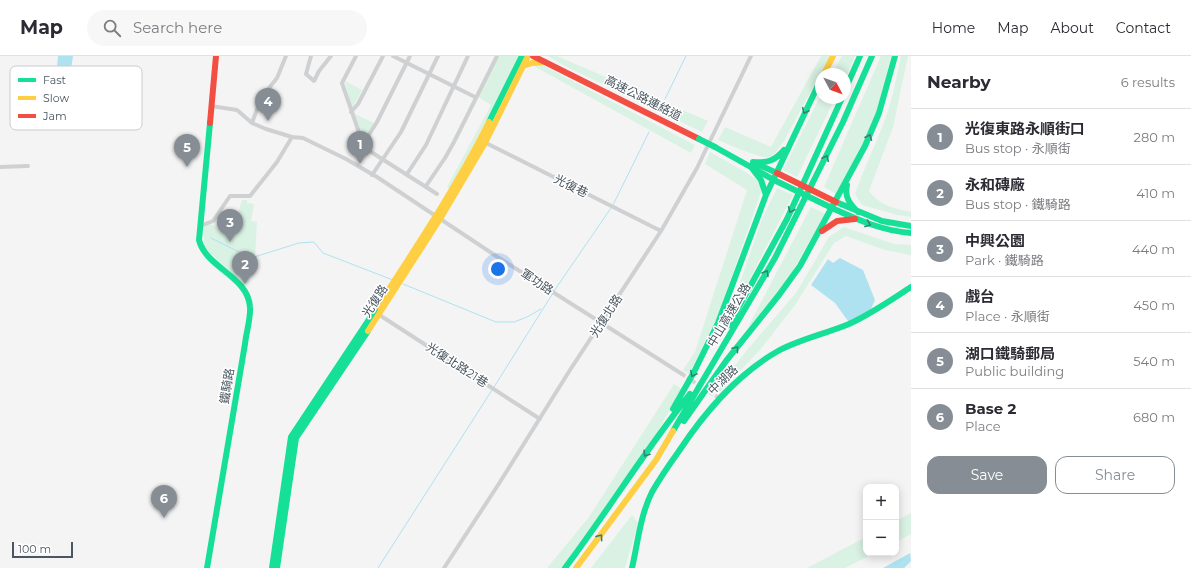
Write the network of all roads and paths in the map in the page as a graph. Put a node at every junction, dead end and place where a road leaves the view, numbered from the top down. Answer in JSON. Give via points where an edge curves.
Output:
{"nodes":[{"id":1,"x":216,"y":56,"type":"edge"},
{"id":2,"x":286,"y":56,"type":"edge"},
{"id":3,"x":311,"y":56,"type":"edge"},
{"id":4,"x":331,"y":56,"type":"edge"},
{"id":5,"x":356,"y":56,"type":"edge"},
{"id":6,"x":383,"y":56,"type":"edge"},
{"id":7,"x":393,"y":56,"type":"edge"},
{"id":8,"x":410,"y":56,"type":"edge"},
{"id":9,"x":438,"y":56,"type":"edge"},
{"id":10,"x":468,"y":56,"type":"edge"},
{"id":11,"x":497,"y":56,"type":"edge"},
{"id":12,"x":522,"y":56,"type":"edge"},
{"id":13,"x":528,"y":56,"type":"edge"},
{"id":14,"x":533,"y":56,"type":"edge"},
{"id":15,"x":751,"y":56,"type":"edge"},
{"id":16,"x":832,"y":56,"type":"edge"},
{"id":17,"x":860,"y":56,"type":"edge"},
{"id":18,"x":872,"y":56,"type":"edge"},
{"id":19,"x":895,"y":56,"type":"edge"},
{"id":20,"x":543,"y":60,"type":"edge"},
{"id":21,"x":407,"y":62,"type":"junction"},
{"id":22,"x":523,"y":66,"type":"junction"},
{"id":23,"x":827,"y":68,"type":"edge"},
{"id":24,"x":430,"y":74,"type":"junction"},
{"id":25,"x":851,"y":76,"type":"edge"},
{"id":26,"x":454,"y":86,"type":"junction"},
{"id":27,"x":815,"y":91,"type":"edge"},
{"id":28,"x":475,"y":97,"type":"junction"},
{"id":29,"x":839,"y":104,"type":"edge"},
{"id":30,"x":211,"y":106,"type":"junction"},
{"id":31,"x":351,"y":112,"type":"junction"},
{"id":32,"x":252,"y":123,"type":"junction"},
{"id":33,"x":292,"y":137,"type":"junction"},
{"id":34,"x":482,"y":142,"type":"junction"},
{"id":35,"x":790,"y":143,"type":"junction"},
{"id":36,"x":363,"y":144,"type":"junction"},
{"id":37,"x":383,"y":159,"type":"junction"},
{"id":38,"x":752,"y":165,"type":"junction"},
{"id":39,"x":28,"y":166,"type":"dead end"},
{"id":40,"x":0,"y":167,"type":"edge"},
{"id":41,"x":851,"y":172,"type":"junction"},
{"id":42,"x":407,"y":174,"type":"junction"},
{"id":43,"x":777,"y":174,"type":"junction"},
{"id":44,"x":372,"y":175,"type":"junction"},
{"id":45,"x":774,"y":180,"type":"junction"},
{"id":46,"x":426,"y":186,"type":"junction"},
{"id":47,"x":438,"y":194,"type":"dead end"},
{"id":48,"x":766,"y":195,"type":"junction"},
{"id":49,"x":836,"y":202,"type":"junction"},
{"id":50,"x":832,"y":208,"type":"junction"},
{"id":51,"x":858,"y":212,"type":"junction"},
{"id":52,"x":438,"y":218,"type":"junction"},
{"id":53,"x":855,"y":219,"type":"junction"},
{"id":54,"x":200,"y":226,"type":"junction"},
{"id":55,"x":911,"y":226,"type":"edge"},
{"id":56,"x":661,"y":231,"type":"junction"},
{"id":57,"x":911,"y":233,"type":"edge"},
{"id":58,"x":818,"y":234,"type":"junction"},
{"id":59,"x":911,"y":287,"type":"edge"},
{"id":60,"x":377,"y":313,"type":"junction"},
{"id":61,"x":602,"y":323,"type":"junction"},
{"id":62,"x":682,"y":374,"type":"tunnel mouth"},
{"id":63,"x":540,"y":419,"type":"junction"},
{"id":64,"x":655,"y":439,"type":"junction"},
{"id":65,"x":656,"y":460,"type":"junction"},
{"id":66,"x":207,"y":568,"type":"edge"},
{"id":67,"x":272,"y":568,"type":"edge"},
{"id":68,"x":277,"y":568,"type":"edge"},
{"id":69,"x":444,"y":568,"type":"edge"},
{"id":70,"x":565,"y":568,"type":"edge"},
{"id":71,"x":576,"y":568,"type":"edge"},
{"id":72,"x":632,"y":568,"type":"edge"}],
"edges":[{"from":1,"to":30,"type":"main road","name":"鐵騎路"},
{"from":2,"to":32,"type":"street","via":[[277,78],[261,98]]},
{"from":3,"to":4,"type":"street","via":[[306,74],[314,81]]},
{"from":5,"to":31,"type":"street","via":[[342,83]]},
{"from":6,"to":31,"type":"street","via":[[358,104]]},
{"from":7,"to":21,"type":"street"},
{"from":8,"to":21,"type":"street"},
{"from":9,"to":24,"type":"street"},
{"from":10,"to":26,"type":"street"},
{"from":11,"to":28,"type":"street"},
{"from":12,"to":34,"type":"main road","name":"光復路"},
{"from":13,"to":22,"type":"main road","name":"光復路"},
{"from":14,"to":20,"type":"main road","name":"高速公路連絡道"},
{"from":15,"to":56,"type":"street","name":"光復北路","via":[[697,168]]},
{"from":16,"to":23,"type":"main road"},
{"from":17,"to":25,"type":"main road"},
{"from":65,"to":18,"type":"main road","name":"中山高速公路","one_way":true,"via":[[775,258],[840,128]]},
{"from":41,"to":19,"type":"main road","one_way":true,"via":[[879,113]]},
{"from":20,"to":22,"type":"main road"},
{"from":20,"to":38,"type":"main road","name":"高速公路連絡道","bridge":true},
{"from":21,"to":24,"type":"street"},
{"from":21,"to":36,"type":"street"},
{"from":22,"to":34,"type":"main road","name":"光復路"},
{"from":24,"to":26,"type":"street"},
{"from":24,"to":37,"type":"street","via":[[401,132]]},
{"from":26,"to":28,"type":"street"},
{"from":26,"to":42,"type":"street","via":[[426,145]]},
{"from":27,"to":35,"type":"main road","one_way":true},
{"from":28,"to":46,"type":"street","via":[[445,158]]},
{"from":29,"to":64,"type":"main road","name":"中山高速公路","one_way":true,"via":[[787,219],[746,295],[696,385]]},
{"from":30,"to":32,"type":"street","name":"軍功路","via":[[237,110]]},
{"from":30,"to":54,"type":"main road","name":"鐵騎路"},
{"from":31,"to":36,"type":"street"},
{"from":32,"to":33,"type":"street","name":"軍功路"},
{"from":33,"to":44,"type":"street","name":"軍功路","via":[[303,138],[317,144]]},
{"from":33,"to":54,"type":"street","via":[[277,162],[250,196],[230,196],[213,221]]},
{"from":34,"to":52,"type":"main road","name":"光復路"},
{"from":34,"to":56,"type":"street","name":"光復巷"},
{"from":35,"to":38,"type":"main road","via":[[777,158],[763,164]]},
{"from":35,"to":43,"type":"main road"},
{"from":36,"to":37,"type":"street"},
{"from":37,"to":42,"type":"street"},
{"from":37,"to":44,"type":"street"},
{"from":38,"to":43,"type":"main road","name":"高速公路連絡道"},
{"from":38,"to":45,"type":"main road","name":"高速公路連絡道"},
{"from":38,"to":48,"type":"main road","via":[[763,182]]},
{"from":39,"to":40,"type":"street"},
{"from":41,"to":49,"type":"main road"},
{"from":41,"to":51,"type":"main road","via":[[846,200]]},
{"from":42,"to":46,"type":"street"},
{"from":43,"to":45,"type":"main road"},
{"from":43,"to":49,"type":"main road","name":"高速公路連絡道","bridge":true},
{"from":44,"to":52,"type":"street","name":"軍功路"},
{"from":45,"to":48,"type":"main road"},
{"from":45,"to":50,"type":"main road","name":"高速公路連絡道","bridge":true},
{"from":46,"to":47,"type":"street"},
{"from":48,"to":64,"type":"main road","one_way":true,"via":[[718,323],[694,372]]},
{"from":49,"to":50,"type":"main road"},
{"from":49,"to":51,"type":"main road","name":"高速公路連絡道"},
{"from":50,"to":53,"type":"main road","name":"高速公路連絡道"},
{"from":50,"to":58,"type":"main road"},
{"from":51,"to":55,"type":"main road","name":"高速公路連絡道","via":[[900,226]]},
{"from":52,"to":60,"type":"main road","name":"光復路"},
{"from":52,"to":61,"type":"street","name":"軍功路"},
{"from":53,"to":57,"type":"main road","name":"高速公路連絡道","one_way":true,"via":[[872,226]]},
{"from":53,"to":58,"type":"main road","via":[[837,220]]},
{"from":54,"to":66,"type":"main road","name":"鐵騎路","via":[[201,248],[246,291],[250,307]]},
{"from":56,"to":61,"type":"street","name":"光復北路"},
{"from":65,"to":58,"type":"main road","one_way":true,"via":[[726,362],[800,266]]},
{"from":59,"to":72,"type":"main road","name":"中湖路","via":[[848,324],[778,351],[729,387],[685,442],[657,484],[647,503]]},
{"from":60,"to":63,"type":"street","name":"光復北路21巷"},
{"from":60,"to":67,"type":"main road","name":"光復路","via":[[291,437]]},
{"from":60,"to":68,"type":"main road","name":"光復路","via":[[296,438]]},
{"from":61,"to":62,"type":"street","name":"軍功路"},
{"from":61,"to":63,"type":"street","name":"光復北路"},
{"from":63,"to":69,"type":"street","name":"光復北路"},
{"from":64,"to":70,"type":"main road","name":"中山高速公路","one_way":true,"via":[[622,491]]},
{"from":71,"to":65,"type":"main road","name":"中山高速公路","one_way":true}]}
